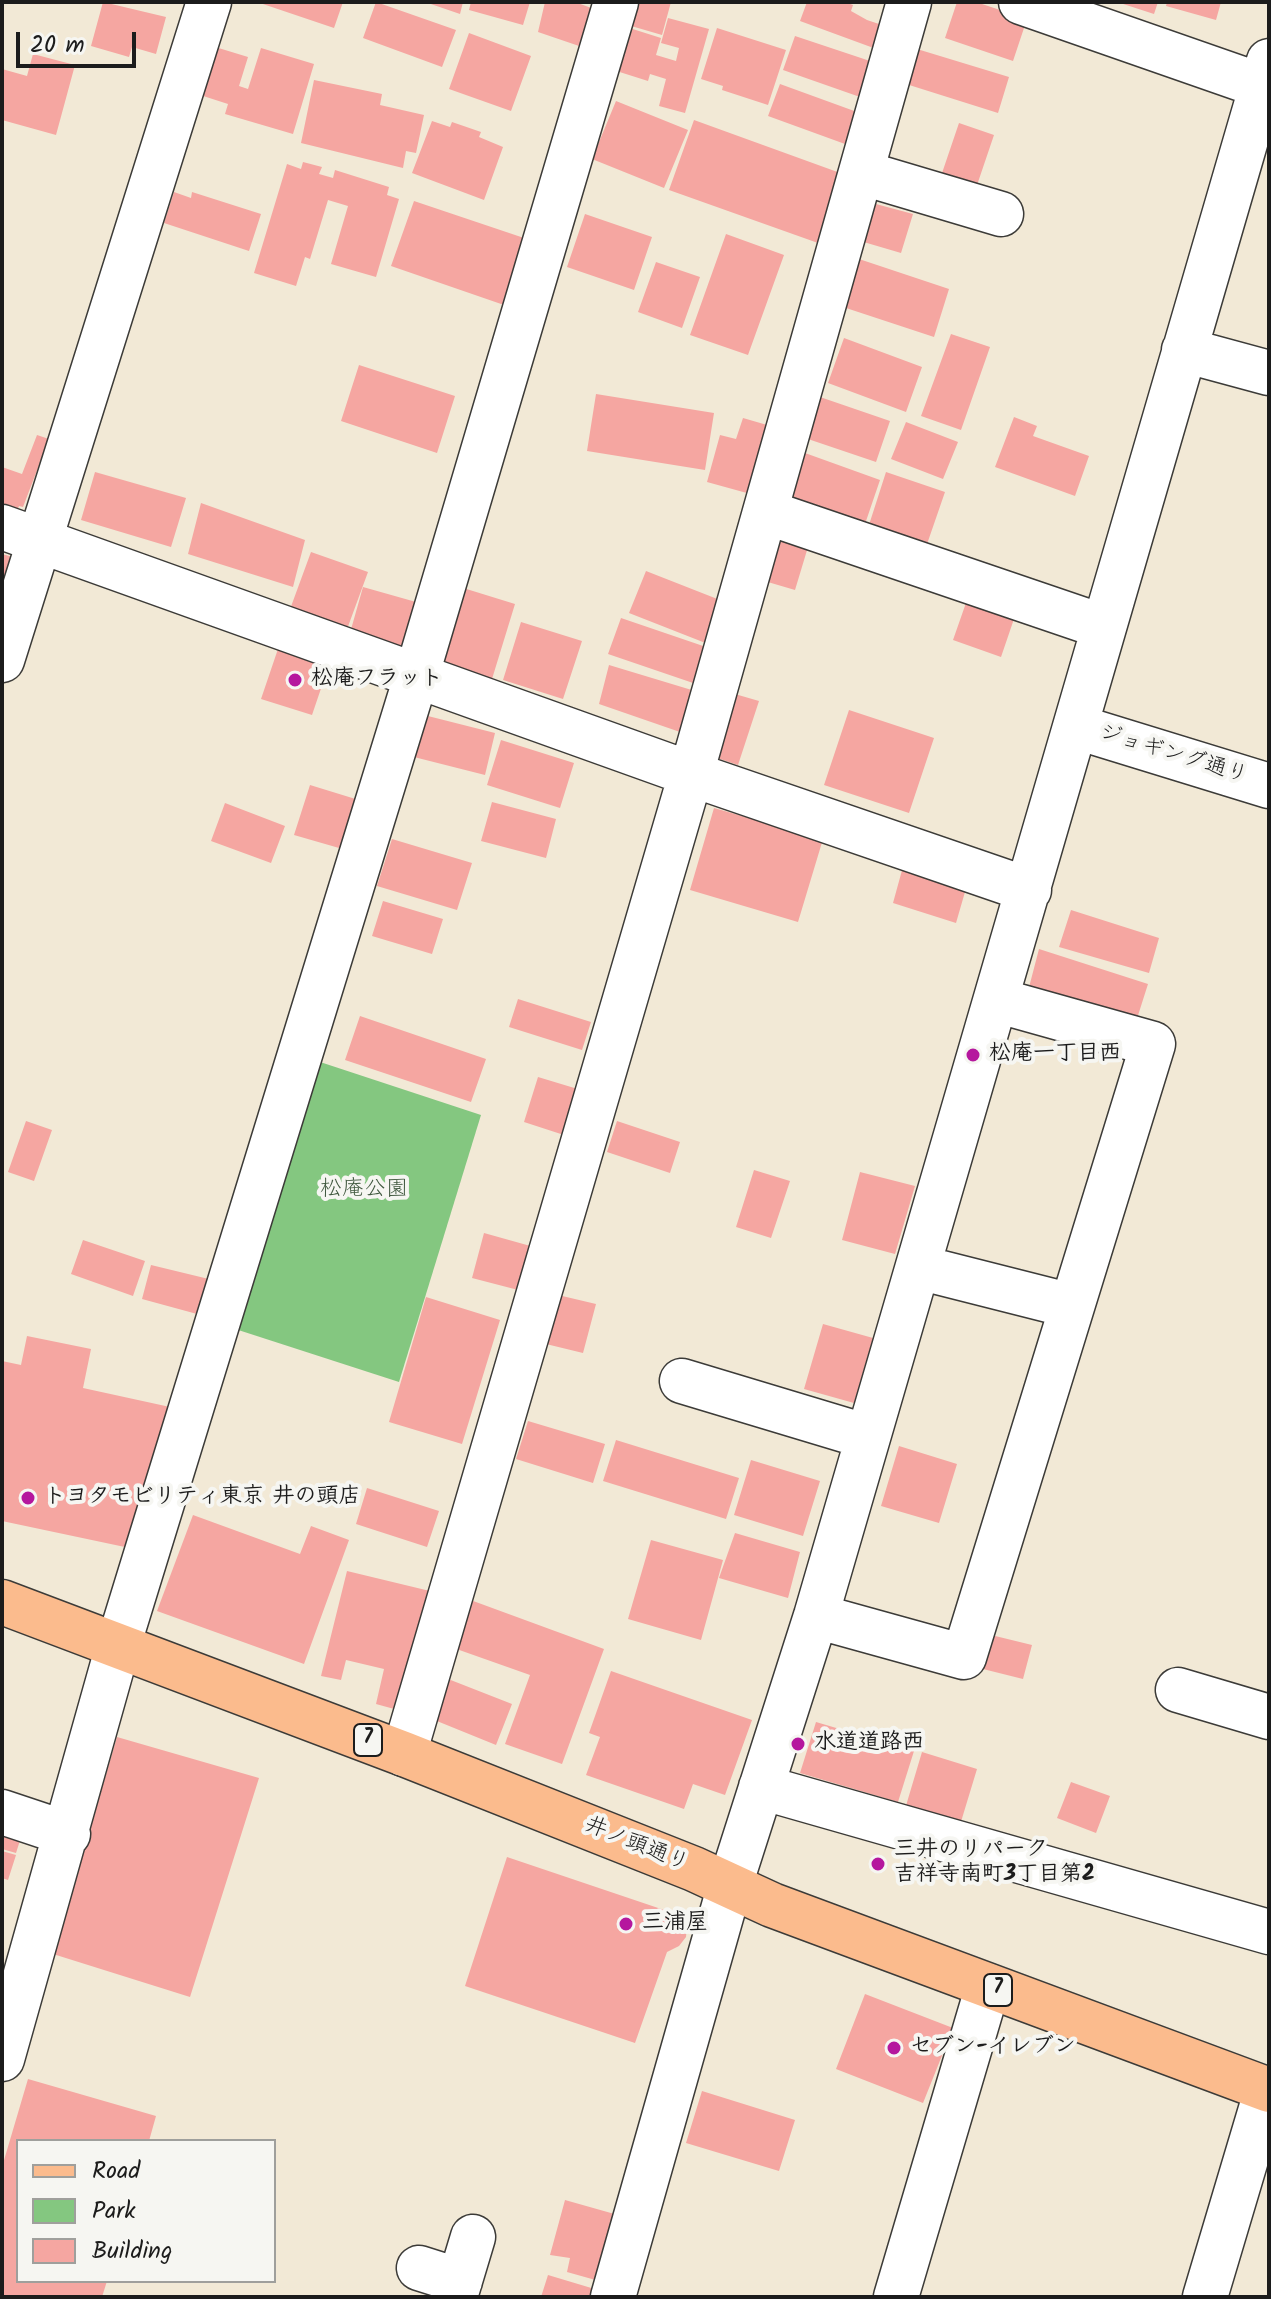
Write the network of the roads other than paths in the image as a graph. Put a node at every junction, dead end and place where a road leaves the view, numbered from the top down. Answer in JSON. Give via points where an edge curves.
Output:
{"nodes":[{"id":1,"x":209,"y":2,"type":"edge"},
{"id":2,"x":616,"y":2,"type":"edge"},
{"id":3,"x":909,"y":2,"type":"edge"},
{"id":4,"x":1021,"y":2,"type":"edge"},
{"id":5,"x":1265,"y":73,"type":"edge"},
{"id":6,"x":863,"y":173,"type":"junction"},
{"id":7,"x":1001,"y":214,"type":"dead end"},
{"id":8,"x":1184,"y":350,"type":"junction"},
{"id":9,"x":1269,"y":373,"type":"edge"},
{"id":10,"x":766,"y":512,"type":"junction"},
{"id":11,"x":21,"y":534,"type":"edge"},
{"id":12,"x":1104,"y":627,"type":"junction"},
{"id":13,"x":2,"y":660,"type":"edge"},
{"id":14,"x":417,"y":674,"type":"junction"},
{"id":15,"x":1077,"y":727,"type":"junction"},
{"id":16,"x":691,"y":774,"type":"junction"},
{"id":17,"x":1269,"y":786,"type":"edge"},
{"id":18,"x":1029,"y":890,"type":"junction"},
{"id":19,"x":996,"y":1000,"type":"junction"},
{"id":20,"x":918,"y":1267,"type":"junction"},
{"id":21,"x":1072,"y":1306,"type":"junction"},
{"id":22,"x":682,"y":1381,"type":"dead end"},
{"id":23,"x":868,"y":1437,"type":"junction"},
{"id":24,"x":2,"y":1602,"type":"edge"},
{"id":25,"x":816,"y":1616,"type":"junction"},
{"id":26,"x":118,"y":1646,"type":"junction"},
{"id":27,"x":1178,"y":1690,"type":"dead end"},
{"id":28,"x":1269,"y":1717,"type":"edge"},
{"id":29,"x":404,"y":1754,"type":"junction"},
{"id":30,"x":761,"y":1787,"type":"junction"},
{"id":31,"x":2,"y":1812,"type":"edge"},
{"id":32,"x":68,"y":1834,"type":"junction"},
{"id":33,"x":730,"y":1885,"type":"junction"},
{"id":34,"x":1266,"y":1921,"type":"edge"},
{"id":35,"x":988,"y":1986,"type":"junction"},
{"id":36,"x":2,"y":2059,"type":"edge"},
{"id":37,"x":1268,"y":2089,"type":"edge"},
{"id":38,"x":473,"y":2237,"type":"dead end"},
{"id":39,"x":445,"y":2282,"type":"edge"},
{"id":40,"x":613,"y":2297,"type":"edge"},
{"id":41,"x":896,"y":2297,"type":"edge"},
{"id":42,"x":1205,"y":2297,"type":"edge"}],
"edges":[{"from":1,"to":11,"type":"street"},
{"from":2,"to":14,"type":"street"},
{"from":3,"to":6,"type":"street"},
{"from":4,"to":5,"type":"street"},
{"from":5,"to":8,"type":"street"},
{"from":6,"to":7,"type":"street"},
{"from":6,"to":10,"type":"street"},
{"from":8,"to":9,"type":"street"},
{"from":8,"to":12,"type":"street"},
{"from":10,"to":12,"type":"street"},
{"from":10,"to":16,"type":"street"},
{"from":11,"to":13,"type":"street"},
{"from":11,"to":14,"type":"street"},
{"from":12,"to":15,"type":"street"},
{"from":14,"to":16,"type":"street"},
{"from":14,"to":26,"type":"street"},
{"from":15,"to":17,"type":"street","name":"ジョギング通り"},
{"from":15,"to":18,"type":"street"},
{"from":16,"to":18,"type":"street"},
{"from":16,"to":29,"type":"street"},
{"from":18,"to":19,"type":"street"},
{"from":19,"to":20,"type":"street"},
{"from":19,"to":21,"type":"street","via":[[1153,1044]]},
{"from":20,"to":21,"type":"street"},
{"from":20,"to":23,"type":"street"},
{"from":21,"to":25,"type":"street","via":[[964,1657]]},
{"from":22,"to":23,"type":"street"},
{"from":23,"to":25,"type":"street"},
{"from":24,"to":26,"type":"main road","name":"井ノ頭通り","number":"7"},
{"from":25,"to":30,"type":"street"},
{"from":26,"to":29,"type":"main road","name":"井ノ頭通り","number":"7"},
{"from":26,"to":32,"type":"street"},
{"from":27,"to":28,"type":"street"},
{"from":29,"to":33,"type":"main road","name":"井ノ頭通り","number":"7"},
{"from":30,"to":33,"type":"street"},
{"from":30,"to":34,"type":"street"},
{"from":31,"to":32,"type":"street"},
{"from":32,"to":36,"type":"street"},
{"from":33,"to":35,"type":"main road","name":"井ノ頭通り","number":"7"},
{"from":33,"to":40,"type":"street"},
{"from":35,"to":37,"type":"main road","name":"井ノ頭通り","number":"7"},
{"from":35,"to":41,"type":"street"},
{"from":37,"to":42,"type":"street"},
{"from":38,"to":39,"type":"street"}]}
